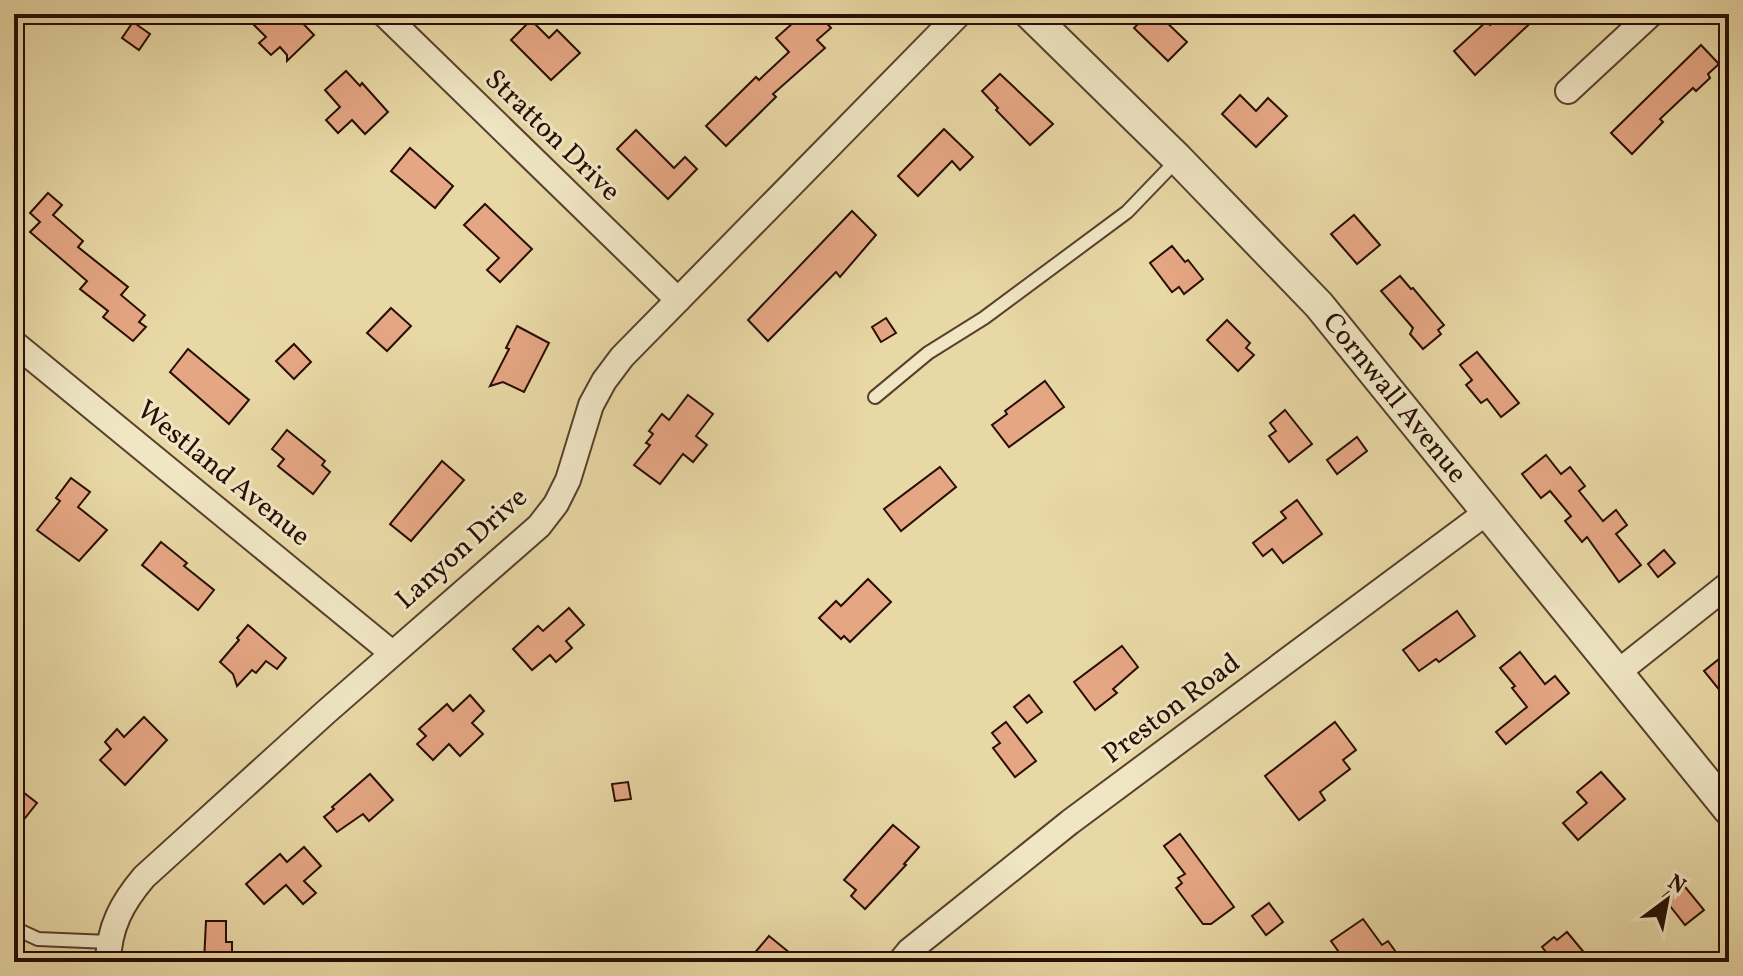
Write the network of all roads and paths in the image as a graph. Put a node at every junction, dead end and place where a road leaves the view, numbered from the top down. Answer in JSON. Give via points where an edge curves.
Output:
{"nodes":[{"id":1,"x":384,"y":14,"type":"edge"},
{"id":2,"x":959,"y":14,"type":"edge"},
{"id":3,"x":1030,"y":14,"type":"edge"},
{"id":4,"x":1651,"y":14,"type":"edge"},
{"id":5,"x":1568,"y":91,"type":"dead end"},
{"id":6,"x":1178,"y":159,"type":"junction"},
{"id":7,"x":678,"y":300,"type":"junction"},
{"id":8,"x":14,"y":343,"type":"edge"},
{"id":9,"x":875,"y":397,"type":"dead end"},
{"id":10,"x":1487,"y":512,"type":"junction"},
{"id":11,"x":1729,"y":584,"type":"edge"},
{"id":12,"x":392,"y":653,"type":"junction"},
{"id":13,"x":1617,"y":673,"type":"junction"},
{"id":14,"x":1729,"y":810,"type":"edge"},
{"id":15,"x":14,"y":928,"type":"edge"},
{"id":16,"x":109,"y":952,"type":"edge"},
{"id":17,"x":900,"y":962,"type":"edge"}],
"edges":[{"from":1,"to":7,"type":"street","name":"Stratton Drive"},
{"from":2,"to":7,"type":"street","name":"Lanyon Drive"},
{"from":3,"to":6,"type":"street","name":"Cornwall Avenue"},
{"from":4,"to":5,"type":"street"},
{"from":6,"to":9,"type":"lane","via":[[1127,212],[928,353]]},
{"from":6,"to":10,"type":"street","name":"Cornwall Avenue","via":[[1319,305]]},
{"from":7,"to":12,"type":"street","name":"Lanyon Drive","via":[[604,381],[591,405],[568,480],[539,526]]},
{"from":8,"to":12,"type":"street","name":"Westland Avenue"},
{"from":10,"to":13,"type":"street","name":"Cornwall Avenue"},
{"from":10,"to":17,"type":"street","name":"Preston Road","via":[[1070,822]]},
{"from":11,"to":13,"type":"street"},
{"from":12,"to":16,"type":"street","name":"Lanyon Drive","via":[[144,877],[116,917]]},
{"from":13,"to":14,"type":"street","name":"Cornwall Avenue"},
{"from":15,"to":16,"type":"lane","via":[[38,939]]}]}
